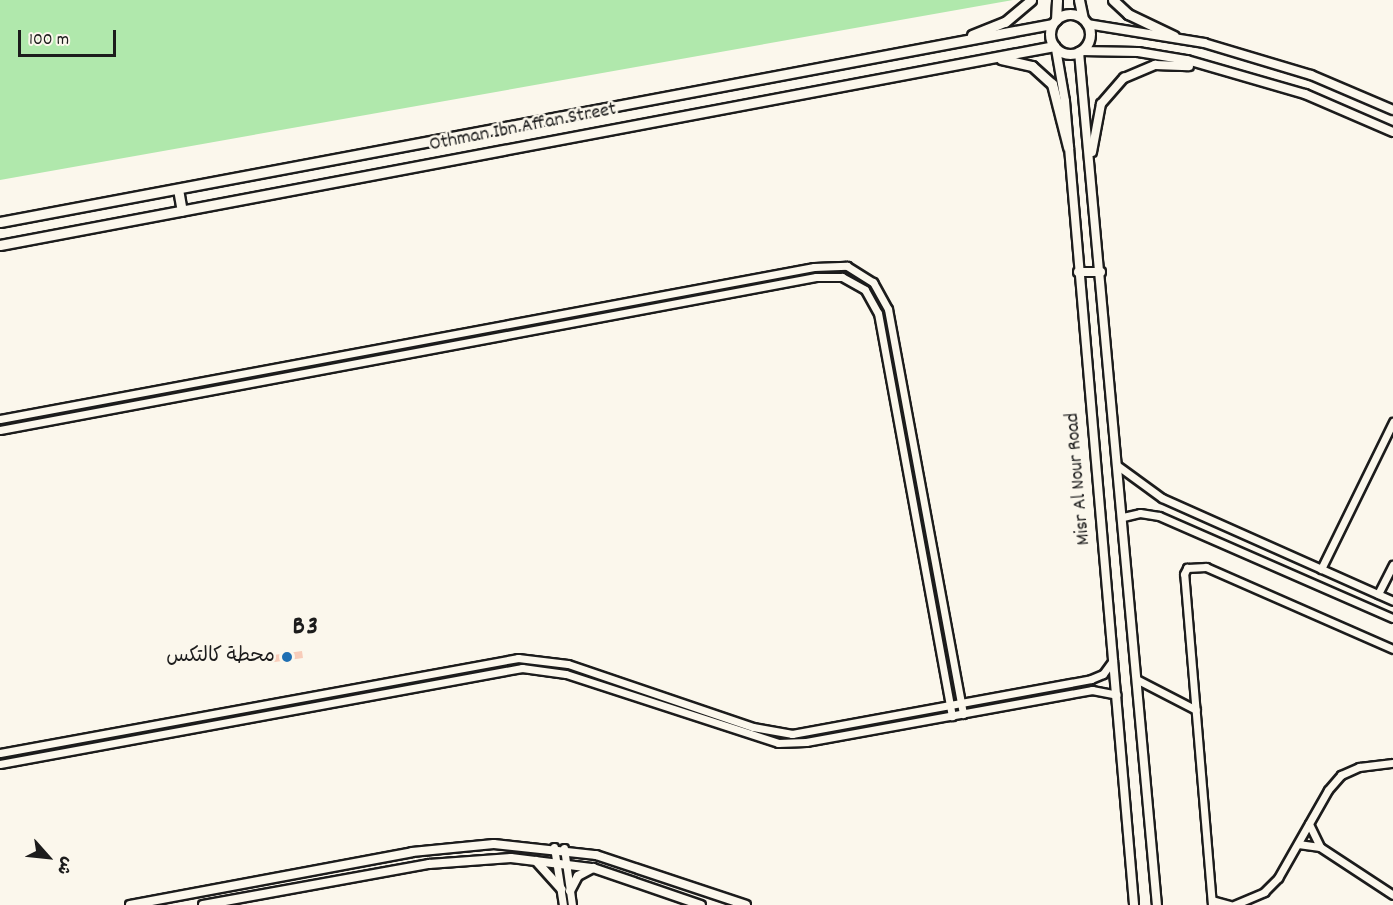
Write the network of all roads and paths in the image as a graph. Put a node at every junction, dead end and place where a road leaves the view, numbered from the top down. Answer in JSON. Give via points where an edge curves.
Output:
{"nodes":[{"id":1,"x":1031,"y":0,"type":"edge"},
{"id":2,"x":1057,"y":0,"type":"edge"},
{"id":3,"x":1079,"y":0,"type":"edge"},
{"id":4,"x":1113,"y":0,"type":"edge"},
{"id":5,"x":1085,"y":21,"type":"junction"},
{"id":6,"x":1054,"y":22,"type":"junction"},
{"id":7,"x":1174,"y":36,"type":"junction"},
{"id":8,"x":952,"y":42,"type":"junction"},
{"id":9,"x":1055,"y":48,"type":"junction"},
{"id":10,"x":1080,"y":52,"type":"junction"},
{"id":11,"x":993,"y":58,"type":"junction"},
{"id":12,"x":1208,"y":66,"type":"junction"},
{"id":13,"x":1393,"y":110,"type":"edge"},
{"id":14,"x":1393,"y":132,"type":"edge"},
{"id":15,"x":1068,"y":147,"type":"junction"},
{"id":16,"x":1089,"y":173,"type":"junction"},
{"id":17,"x":178,"y":189,"type":"junction"},
{"id":18,"x":182,"y":211,"type":"junction"},
{"id":19,"x":0,"y":222,"type":"edge"},
{"id":20,"x":0,"y":245,"type":"edge"},
{"id":21,"x":1078,"y":272,"type":"junction"},
{"id":22,"x":1101,"y":272,"type":"junction"},
{"id":23,"x":0,"y":419,"type":"edge"},
{"id":24,"x":1393,"y":422,"type":"edge"},
{"id":25,"x":0,"y":430,"type":"edge"},
{"id":26,"x":1118,"y":466,"type":"junction"},
{"id":27,"x":1123,"y":517,"type":"junction"},
{"id":28,"x":1393,"y":565,"type":"edge"},
{"id":29,"x":1321,"y":568,"type":"junction"},
{"id":30,"x":1378,"y":594,"type":"junction"},
{"id":31,"x":1393,"y":601,"type":"edge"},
{"id":32,"x":1393,"y":618,"type":"edge"},
{"id":33,"x":1393,"y":649,"type":"edge"},
{"id":34,"x":1113,"y":660,"type":"junction"},
{"id":35,"x":1137,"y":680,"type":"junction"},
{"id":36,"x":1117,"y":695,"type":"junction"},
{"id":37,"x":961,"y":703,"type":"junction"},
{"id":38,"x":950,"y":705,"type":"junction"},
{"id":39,"x":1196,"y":710,"type":"junction"},
{"id":40,"x":963,"y":714,"type":"junction"},
{"id":41,"x":952,"y":716,"type":"junction"},
{"id":42,"x":0,"y":753,"type":"edge"},
{"id":43,"x":1393,"y":763,"type":"edge"},
{"id":44,"x":0,"y":764,"type":"edge"},
{"id":45,"x":1309,"y":824,"type":"junction"},
{"id":46,"x":1298,"y":844,"type":"junction"},
{"id":47,"x":554,"y":847,"type":"junction"},
{"id":48,"x":1320,"y":847,"type":"junction"},
{"id":49,"x":564,"y":849,"type":"junction"},
{"id":50,"x":533,"y":859,"type":"junction"},
{"id":51,"x":561,"y":862,"type":"junction"},
{"id":52,"x":593,"y":868,"type":"junction"},
{"id":53,"x":561,"y":889,"type":"junction"},
{"id":54,"x":570,"y":891,"type":"junction"},
{"id":55,"x":1393,"y":894,"type":"edge"},
{"id":56,"x":1212,"y":902,"type":"edge"},
{"id":57,"x":130,"y":905,"type":"edge"},
{"id":58,"x":203,"y":905,"type":"edge"},
{"id":59,"x":563,"y":905,"type":"edge"},
{"id":60,"x":572,"y":905,"type":"edge"},
{"id":61,"x":701,"y":905,"type":"edge"},
{"id":62,"x":746,"y":905,"type":"edge"},
{"id":63,"x":1134,"y":905,"type":"edge"},
{"id":64,"x":1157,"y":905,"type":"edge"},
{"id":65,"x":1232,"y":905,"type":"edge"}],
"edges":[{"from":1,"to":8,"type":"main road","via":[[1005,22]]},
{"from":2,"to":6,"type":"main road"},
{"from":3,"to":5,"type":"main road"},
{"from":4,"to":7,"type":"main road","via":[[1128,14]]},
{"from":5,"to":6,"type":"main road","via":[[1066,14]]},
{"from":5,"to":7,"type":"street"},
{"from":5,"to":10,"type":"main road","via":[[1090,35]]},
{"from":6,"to":8,"type":"main road","name":"Othman Ibn Affan Street"},
{"from":6,"to":9,"type":"main road"},
{"from":7,"to":13,"type":"street","via":[[1311,75]]},
{"from":8,"to":17,"type":"main road","name":"Othman Ibn Affan Street"},
{"from":9,"to":10,"type":"main road"},
{"from":9,"to":11,"type":"main road","name":"Othman Ibn Affan Street"},
{"from":9,"to":15,"type":"street","name":"Misr Al Nour Road"},
{"from":10,"to":12,"type":"street","via":[[1138,52]]},
{"from":10,"to":16,"type":"street","name":"Misr Al Nour Road"},
{"from":11,"to":15,"type":"main road","via":[[1024,63],[1046,77],[1056,92]]},
{"from":11,"to":18,"type":"main road","name":"Othman Ibn Affan Street"},
{"from":12,"to":14,"type":"street","via":[[1305,94]]},
{"from":12,"to":16,"type":"street","via":[[1155,64],[1124,78],[1101,104],[1095,119]]},
{"from":15,"to":21,"type":"street","name":"Misr Al Nour Road"},
{"from":16,"to":22,"type":"street","name":"Misr Al Nour Road"},
{"from":17,"to":18,"type":"main road"},
{"from":17,"to":19,"type":"main road","name":"Othman Ibn Affan Street"},
{"from":18,"to":20,"type":"main road","name":"Othman Ibn Affan Street"},
{"from":21,"to":22,"type":"street"},
{"from":21,"to":34,"type":"street","name":"Misr Al Nour Road"},
{"from":22,"to":26,"type":"street","name":"Misr Al Nour Road"},
{"from":23,"to":37,"type":"street","via":[[814,267],[847,267],[873,282],[888,309]]},
{"from":24,"to":29,"type":"street"},
{"from":25,"to":38,"type":"street","via":[[816,277],[842,277],[865,290],[878,313]]},
{"from":26,"to":27,"type":"street","name":"Misr Al Nour Road"},
{"from":26,"to":29,"type":"street","via":[[1162,498]]},
{"from":27,"to":32,"type":"street","via":[[1140,513],[1160,516]]},
{"from":27,"to":35,"type":"street","name":"Misr Al Nour Road"},
{"from":28,"to":30,"type":"street"},
{"from":29,"to":30,"type":"street"},
{"from":30,"to":31,"type":"street"},
{"from":33,"to":39,"type":"street","via":[[1193,564],[1184,574]]},
{"from":34,"to":36,"type":"street","name":"Misr Al Nour Road"},
{"from":34,"to":37,"type":"street","via":[[1103,674],[1091,679]]},
{"from":35,"to":39,"type":"street"},
{"from":35,"to":64,"type":"street","name":"Misr Al Nour Road"},
{"from":36,"to":40,"type":"street","via":[[1092,690]]},
{"from":36,"to":63,"type":"street","name":"Misr Al Nour Road"},
{"from":37,"to":38,"type":"street"},
{"from":37,"to":40,"type":"street"},
{"from":38,"to":41,"type":"street"},
{"from":38,"to":42,"type":"street","via":[[804,732],[778,733],[568,664],[518,658]]},
{"from":39,"to":56,"type":"street"},
{"from":40,"to":41,"type":"street"},
{"from":41,"to":44,"type":"street","via":[[778,743],[566,674],[522,668]]},
{"from":43,"to":45,"type":"street","via":[[1359,767],[1341,775]]},
{"from":45,"to":46,"type":"street"},
{"from":45,"to":48,"type":"street"},
{"from":46,"to":48,"type":"street"},
{"from":46,"to":65,"type":"street","via":[[1270,887]]},
{"from":47,"to":49,"type":"street"},
{"from":47,"to":51,"type":"street"},
{"from":47,"to":57,"type":"street","via":[[494,844],[427,850]]},
{"from":48,"to":55,"type":"street"},
{"from":49,"to":51,"type":"street"},
{"from":49,"to":62,"type":"street","via":[[617,861]]},
{"from":50,"to":51,"type":"street"},
{"from":50,"to":53,"type":"street","via":[[550,871]]},
{"from":50,"to":58,"type":"street","via":[[429,864]]},
{"from":51,"to":52,"type":"street"},
{"from":51,"to":53,"type":"street"},
{"from":51,"to":54,"type":"street"},
{"from":52,"to":54,"type":"street","via":[[579,876]]},
{"from":52,"to":61,"type":"street"},
{"from":53,"to":59,"type":"street"},
{"from":54,"to":60,"type":"street"},
{"from":56,"to":65,"type":"street"}]}
